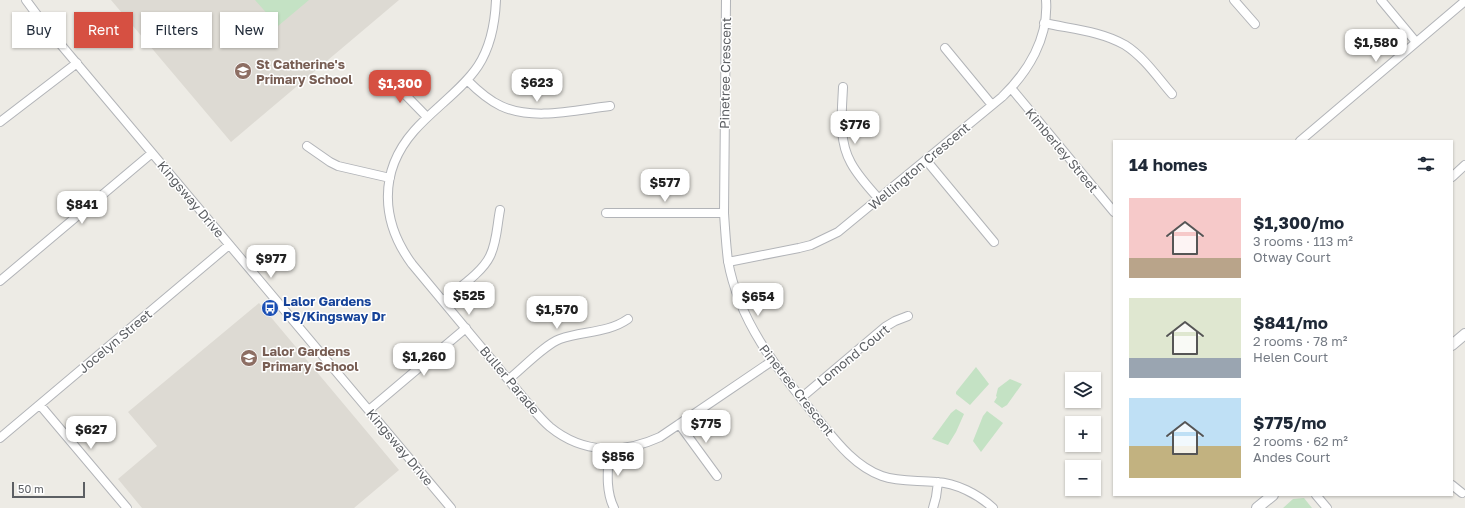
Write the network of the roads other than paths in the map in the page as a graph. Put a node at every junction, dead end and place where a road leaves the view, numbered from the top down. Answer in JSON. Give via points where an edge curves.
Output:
{"nodes":[{"id":1,"x":26,"y":0,"type":"edge"},
{"id":2,"x":496,"y":0,"type":"edge"},
{"id":3,"x":726,"y":0,"type":"edge"},
{"id":4,"x":1046,"y":0,"type":"edge"},
{"id":5,"x":1234,"y":0,"type":"edge"},
{"id":6,"x":1380,"y":0,"type":"edge"},
{"id":7,"x":1465,"y":1,"type":"edge"},
{"id":8,"x":1044,"y":23,"type":"junction"},
{"id":9,"x":1255,"y":24,"type":"dead end"},
{"id":10,"x":1416,"y":42,"type":"junction"},
{"id":11,"x":945,"y":48,"type":"dead end"},
{"id":12,"x":77,"y":63,"type":"junction"},
{"id":13,"x":387,"y":76,"type":"dead end"},
{"id":14,"x":467,"y":80,"type":"junction"},
{"id":15,"x":843,"y":87,"type":"dead end"},
{"id":16,"x":1011,"y":88,"type":"junction"},
{"id":17,"x":1172,"y":94,"type":"dead end"},
{"id":18,"x":992,"y":105,"type":"junction"},
{"id":19,"x":610,"y":106,"type":"dead end"},
{"id":20,"x":427,"y":117,"type":"junction"},
{"id":21,"x":0,"y":122,"type":"edge"},
{"id":22,"x":1301,"y":140,"type":"edge"},
{"id":23,"x":307,"y":146,"type":"dead end"},
{"id":24,"x":152,"y":153,"type":"junction"},
{"id":25,"x":926,"y":160,"type":"junction"},
{"id":26,"x":1465,"y":166,"type":"edge"},
{"id":27,"x":1453,"y":175,"type":"edge"},
{"id":28,"x":390,"y":178,"type":"junction"},
{"id":29,"x":879,"y":199,"type":"junction"},
{"id":30,"x":500,"y":210,"type":"dead end"},
{"id":31,"x":1113,"y":211,"type":"edge"},
{"id":32,"x":606,"y":213,"type":"dead end"},
{"id":33,"x":724,"y":213,"type":"junction"},
{"id":34,"x":994,"y":242,"type":"dead end"},
{"id":35,"x":230,"y":245,"type":"junction"},
{"id":36,"x":728,"y":262,"type":"junction"},
{"id":37,"x":0,"y":281,"type":"edge"},
{"id":38,"x":443,"y":301,"type":"junction"},
{"id":39,"x":908,"y":316,"type":"dead end"},
{"id":40,"x":628,"y":319,"type":"dead end"},
{"id":41,"x":466,"y":328,"type":"junction"},
{"id":42,"x":1463,"y":339,"type":"edge"},
{"id":43,"x":1453,"y":344,"type":"edge"},
{"id":44,"x":772,"y":361,"type":"junction"},
{"id":45,"x":509,"y":379,"type":"junction"},
{"id":46,"x":801,"y":398,"type":"junction"},
{"id":47,"x":40,"y":405,"type":"junction"},
{"id":48,"x":369,"y":410,"type":"junction"},
{"id":49,"x":679,"y":424,"type":"junction"},
{"id":50,"x":0,"y":438,"type":"edge"},
{"id":51,"x":609,"y":450,"type":"junction"},
{"id":52,"x":716,"y":476,"type":"dead end"},
{"id":53,"x":938,"y":482,"type":"junction"},
{"id":54,"x":1453,"y":486,"type":"edge"},
{"id":55,"x":1464,"y":494,"type":"edge"},
{"id":56,"x":1272,"y":496,"type":"edge"},
{"id":57,"x":1317,"y":496,"type":"edge"},
{"id":58,"x":127,"y":508,"type":"edge"},
{"id":59,"x":451,"y":508,"type":"edge"},
{"id":60,"x":614,"y":508,"type":"edge"},
{"id":61,"x":932,"y":508,"type":"edge"},
{"id":62,"x":993,"y":508,"type":"edge"},
{"id":63,"x":1257,"y":508,"type":"edge"},
{"id":64,"x":1327,"y":508,"type":"edge"}],
"edges":[{"from":1,"to":12,"type":"street","name":"Kingsway Drive"},
{"from":2,"to":14,"type":"street","name":"Buller Parade","via":[[494,25],[488,47],[478,67]]},
{"from":3,"to":33,"type":"street","name":"Pinetree Crescent"},
{"from":4,"to":8,"type":"street","name":"Wellington Crescent"},
{"from":5,"to":9,"type":"street"},
{"from":6,"to":10,"type":"street"},
{"from":7,"to":10,"type":"street"},
{"from":8,"to":16,"type":"street","name":"Wellington Crescent","via":[[1040,43],[1033,57]]},
{"from":8,"to":17,"type":"street","via":[[1103,36],[1126,46],[1147,65]]},
{"from":10,"to":22,"type":"street"},
{"from":11,"to":18,"type":"street"},
{"from":12,"to":21,"type":"street"},
{"from":12,"to":24,"type":"street","name":"Kingsway Drive"},
{"from":13,"to":20,"type":"street"},
{"from":14,"to":19,"type":"street","via":[[491,101],[519,112],[542,114]]},
{"from":14,"to":20,"type":"street","name":"Buller Parade"},
{"from":15,"to":29,"type":"street","via":[[842,128],[846,150],[858,174]]},
{"from":16,"to":18,"type":"street","name":"Wellington Crescent"},
{"from":16,"to":31,"type":"street","name":"Kimberley Street"},
{"from":18,"to":25,"type":"street","name":"Wellington Crescent"},
{"from":20,"to":28,"type":"street","name":"Buller Parade","via":[[402,148]]},
{"from":23,"to":28,"type":"street","via":[[338,166]]},
{"from":24,"to":35,"type":"street","name":"Kingsway Drive"},
{"from":24,"to":37,"type":"street"},
{"from":25,"to":29,"type":"street","name":"Wellington Crescent"},
{"from":25,"to":34,"type":"street"},
{"from":26,"to":27,"type":"street"},
{"from":28,"to":38,"type":"street","name":"Buller Parade","via":[[388,206],[398,243]]},
{"from":29,"to":36,"type":"street","name":"Wellington Crescent","via":[[838,232],[811,245]]},
{"from":30,"to":38,"type":"street","via":[[490,257]]},
{"from":32,"to":33,"type":"street"},
{"from":33,"to":36,"type":"street","name":"Pinetree Crescent"},
{"from":35,"to":47,"type":"street","name":"Jocelyn Street"},
{"from":35,"to":48,"type":"street","name":"Kingsway Drive"},
{"from":36,"to":44,"type":"street","name":"Pinetree Crescent","via":[[752,329]]},
{"from":38,"to":41,"type":"street","name":"Buller Parade"},
{"from":39,"to":46,"type":"street","name":"Lomond Court","via":[[885,327]]},
{"from":40,"to":45,"type":"street","via":[[615,327],[555,341]]},
{"from":41,"to":45,"type":"street","name":"Buller Parade"},
{"from":41,"to":48,"type":"street"},
{"from":42,"to":43,"type":"street"},
{"from":44,"to":46,"type":"street","name":"Pinetree Crescent"},
{"from":44,"to":49,"type":"street","name":"Buller Parade"},
{"from":45,"to":51,"type":"street","name":"Buller Parade","via":[[542,419],[558,432],[581,444]]},
{"from":46,"to":53,"type":"street","name":"Pinetree Crescent","via":[[855,461],[867,469],[895,479]]},
{"from":47,"to":50,"type":"street","name":"Jocelyn Street"},
{"from":47,"to":58,"type":"street"},
{"from":48,"to":59,"type":"street","name":"Kingsway Drive"},
{"from":49,"to":51,"type":"street","name":"Buller Parade","via":[[650,442]]},
{"from":49,"to":52,"type":"street"},
{"from":51,"to":60,"type":"street","via":[[608,486]]},
{"from":53,"to":61,"type":"street"},
{"from":53,"to":62,"type":"street","name":"Pinetree Crescent","via":[[954,485],[969,492]]},
{"from":54,"to":55,"type":"street"},
{"from":56,"to":63,"type":"street"},
{"from":57,"to":64,"type":"street"}]}
